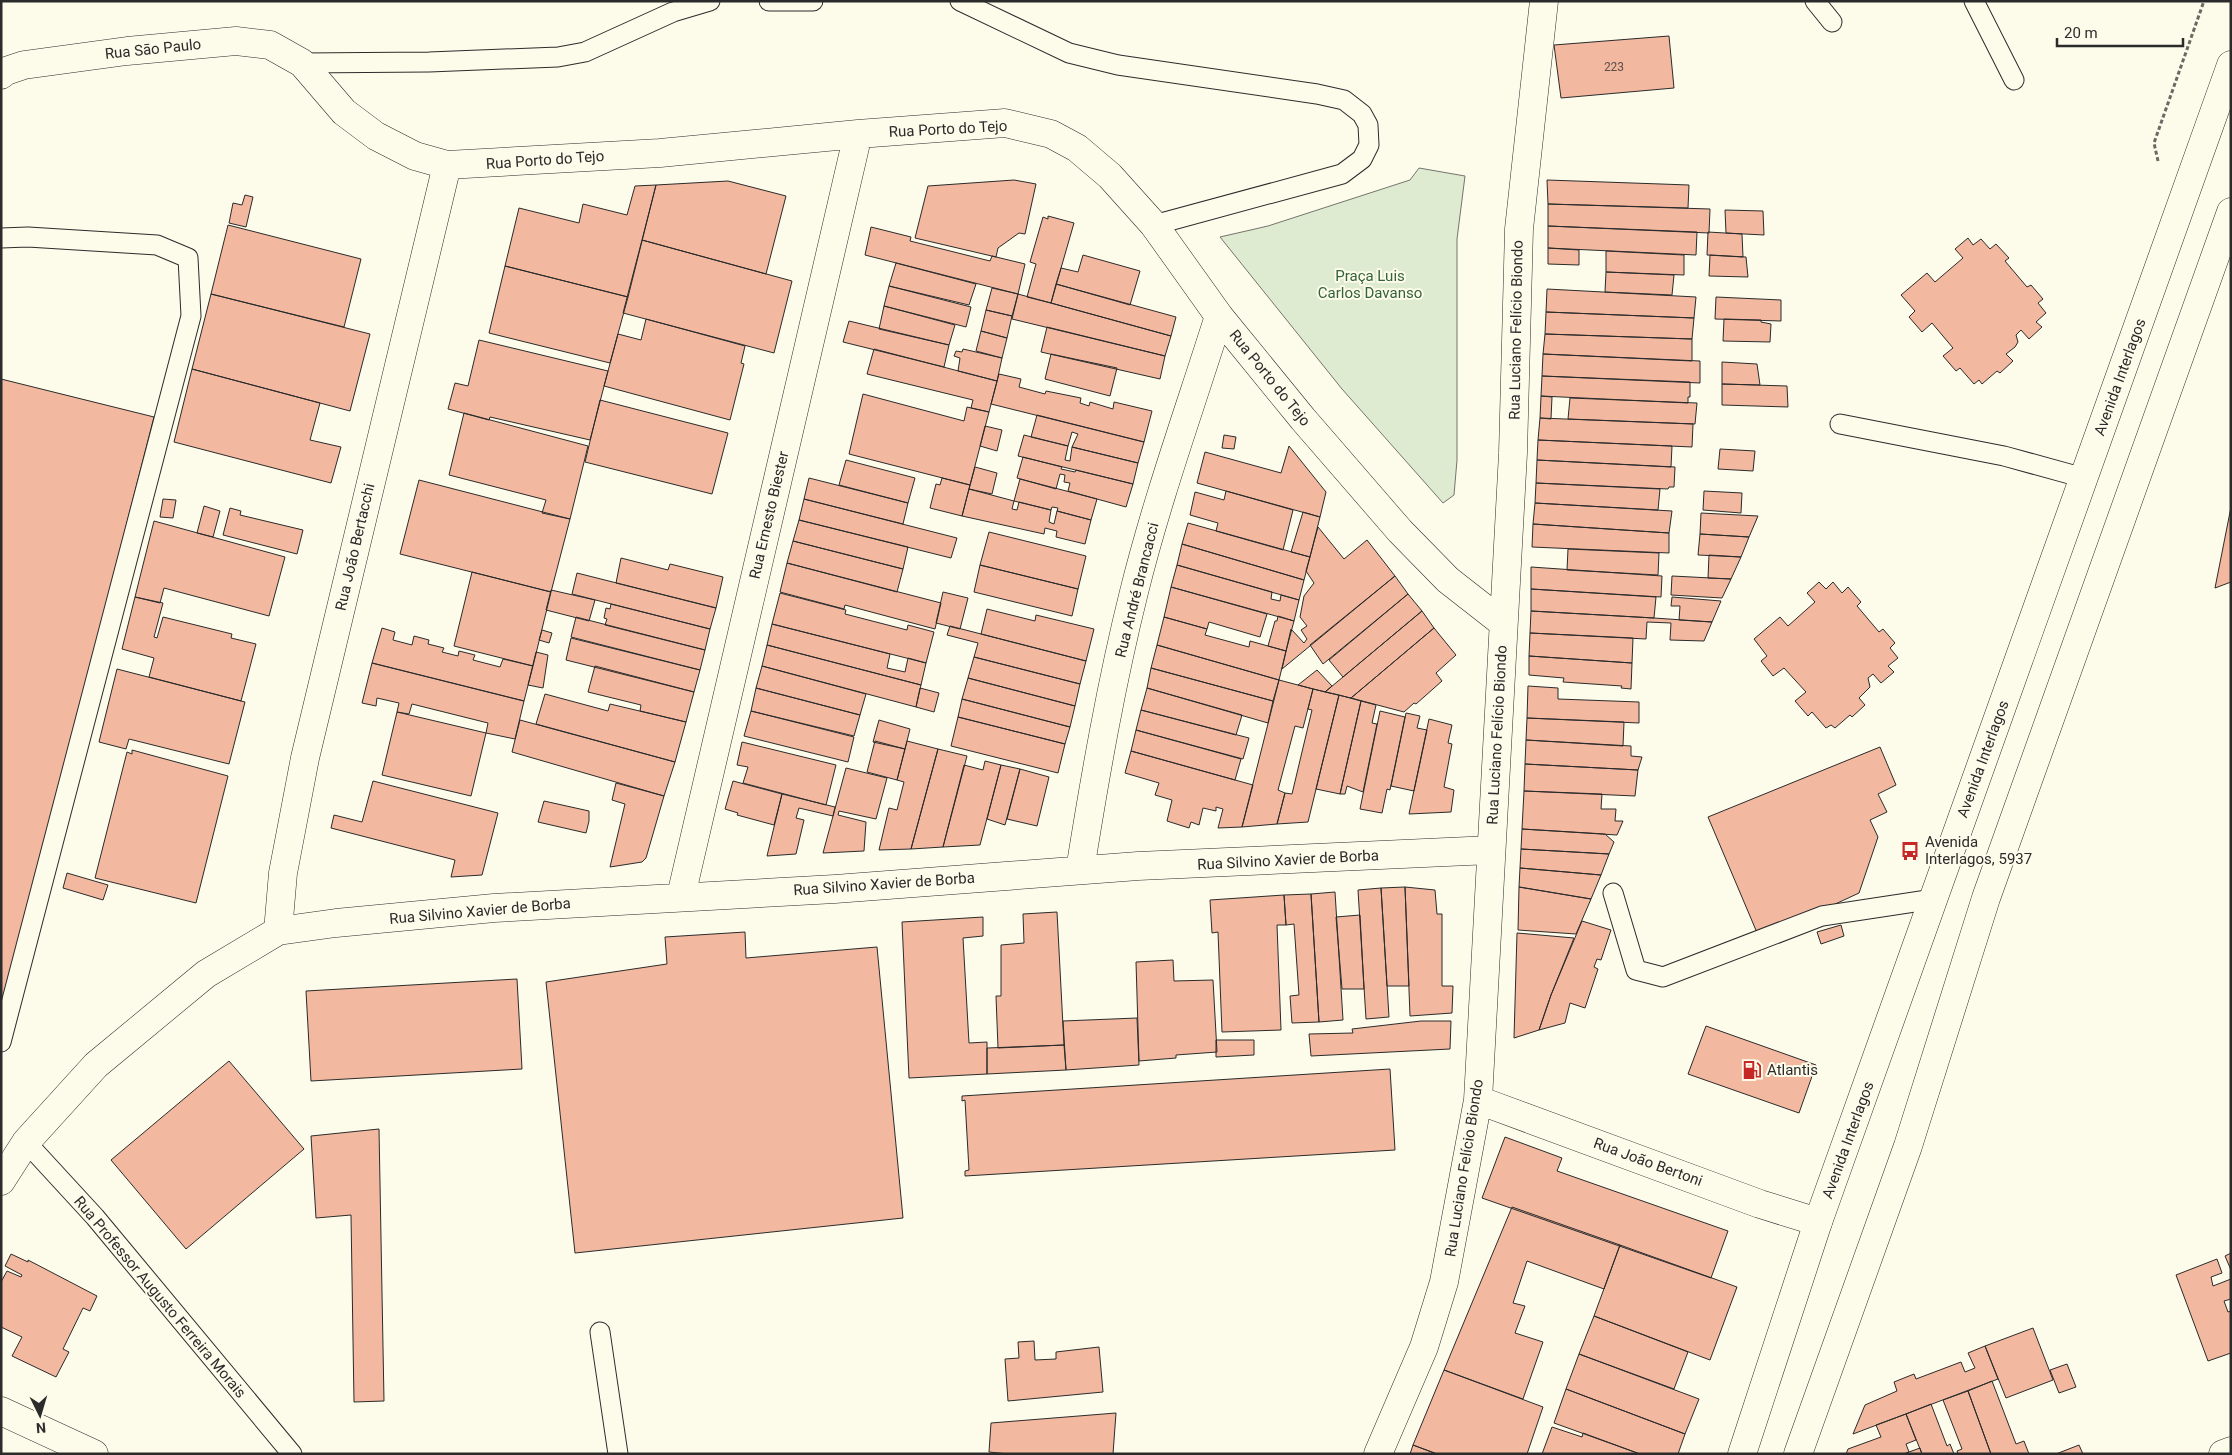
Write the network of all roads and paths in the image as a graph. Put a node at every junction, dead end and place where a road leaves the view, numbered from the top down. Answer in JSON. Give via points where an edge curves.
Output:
{"nodes":[{"id":1,"x":710,"y":1,"type":"edge"},
{"id":2,"x":769,"y":1,"type":"edge"},
{"id":3,"x":813,"y":1,"type":"edge"},
{"id":4,"x":960,"y":1,"type":"edge"},
{"id":5,"x":1544,"y":1,"type":"edge"},
{"id":6,"x":1815,"y":1,"type":"edge"},
{"id":7,"x":1974,"y":1,"type":"edge"},
{"id":8,"x":2204,"y":1,"type":"edge"},
{"id":9,"x":1832,"y":22,"type":"dead end"},
{"id":10,"x":302,"y":63,"type":"junction"},
{"id":11,"x":2230,"y":72,"type":"edge"},
{"id":12,"x":1,"y":75,"type":"edge"},
{"id":13,"x":2014,"y":80,"type":"dead end"},
{"id":14,"x":858,"y":134,"type":"junction"},
{"id":15,"x":447,"y":165,"type":"junction"},
{"id":16,"x":2186,"y":192,"type":"junction"},
{"id":17,"x":2231,"y":212,"type":"edge"},
{"id":18,"x":1154,"y":225,"type":"junction"},
{"id":19,"x":1,"y":238,"type":"edge"},
{"id":20,"x":1219,"y":316,"type":"junction"},
{"id":21,"x":1840,"y":424,"type":"dead end"},
{"id":22,"x":2084,"y":478,"type":"junction"},
{"id":23,"x":1503,"y":623,"type":"junction"},
{"id":24,"x":1491,"y":850,"type":"junction"},
{"id":25,"x":1080,"y":870,"type":"junction"},
{"id":26,"x":1613,"y":893,"type":"dead end"},
{"id":27,"x":681,"y":896,"type":"junction"},
{"id":28,"x":1934,"y":899,"type":"junction"},
{"id":29,"x":278,"y":931,"type":"junction"},
{"id":30,"x":1,"y":1042,"type":"edge"},
{"id":31,"x":1478,"y":1100,"type":"junction"},
{"id":32,"x":26,"y":1142,"type":"junction"},
{"id":33,"x":1,"y":1181,"type":"edge"},
{"id":34,"x":1818,"y":1222,"type":"junction"},
{"id":35,"x":600,"y":1332,"type":"dead end"},
{"id":36,"x":1,"y":1411,"type":"edge"},
{"id":37,"x":2231,"y":1451,"type":"edge"},
{"id":38,"x":94,"y":1454,"type":"edge"},
{"id":39,"x":292,"y":1454,"type":"edge"},
{"id":40,"x":618,"y":1454,"type":"edge"},
{"id":41,"x":1378,"y":1454,"type":"edge"},
{"id":42,"x":1742,"y":1454,"type":"edge"},
{"id":43,"x":1798,"y":1454,"type":"edge"},
{"id":44,"x":2223,"y":1454,"type":"edge"}],
"edges":[{"from":1,"to":10,"type":"lane","via":[[673,12],[585,52],[558,57]]},
{"from":2,"to":3,"type":"lane"},
{"from":4,"to":18,"type":"lane","via":[[1069,53],[1169,74],[1344,100],[1362,114],[1368,125],[1369,145],[1362,159],[1342,174]]},
{"from":5,"to":23,"type":"street","name":"Rua Luciano Felício Biondo","via":[[1518,229],[1513,453]]},
{"from":6,"to":9,"type":"lane"},
{"from":7,"to":13,"type":"lane"},
{"from":8,"to":16,"type":"path","via":[[2154,143],[2155,156],[2162,170]]},
{"from":10,"to":12,"type":"street","name":"Rua Sāo Paulo","via":[[270,45],[236,41],[24,65]]},
{"from":10,"to":15,"type":"street","name":"Rua Porto do Tejo","via":[[344,112],[376,136],[416,156]]},
{"from":11,"to":16,"type":"street","name":"Avenida Interlagos"},
{"from":14,"to":15,"type":"street","name":"Rua Porto do Tejo","via":[[660,153]]},
{"from":14,"to":18,"type":"street","name":"Rua Porto do Tejo","via":[[1005,123],[1051,134],[1077,148],[1110,176]]},
{"from":14,"to":27,"type":"street","name":"Rua Ernesto Biester"},
{"from":15,"to":29,"type":"street","name":"Rua João Bertacchi","via":[[305,758],[283,873]]},
{"from":16,"to":22,"type":"street","name":"Avenida Interlagos"},
{"from":17,"to":43,"type":"street","via":[[1986,898],[1908,1146]]},
{"from":18,"to":20,"type":"street","name":"Rua Porto do Tejo"},
{"from":19,"to":30,"type":"lane","via":[[157,245],[188,258],[191,316]]},
{"from":20,"to":23,"type":"street","name":"Rua Porto do Tejo","via":[[1400,531],[1448,580]]},
{"from":20,"to":25,"type":"street","name":"Rua André Brancacci","via":[[1134,590],[1099,747]]},
{"from":21,"to":22,"type":"lane","via":[[2004,456]]},
{"from":22,"to":28,"type":"street","name":"Avenida Interlagos"},
{"from":23,"to":24,"type":"street","name":"Rua Luciano Felício Biondo"},
{"from":24,"to":25,"type":"street","name":"Rua Silvino Xavier de Borba"},
{"from":24,"to":31,"type":"street","name":"Rua Luciano Felício Biondo"},
{"from":25,"to":27,"type":"street","name":"Rua Silvino Xavier de Borba","via":[[845,888]]},
{"from":26,"to":28,"type":"lane","via":[[1636,970],[1663,977],[1822,916]]},
{"from":27,"to":29,"type":"street","name":"Rua Silvino Xavier de Borba","via":[[484,909]]},
{"from":28,"to":34,"type":"street","name":"Avenida Interlagos"},
{"from":29,"to":32,"type":"street","via":[[206,974],[96,1065]]},
{"from":31,"to":34,"type":"street","name":"Rua João Bertoni","via":[[1760,1204]]},
{"from":31,"to":41,"type":"street","name":"Rua Luciano Felício Biondo","via":[[1444,1282],[1424,1347]]},
{"from":32,"to":33,"type":"street"},
{"from":32,"to":39,"type":"lane","name":"Rua Professor Augusto Ferreira Morais","via":[[95,1216]]},
{"from":34,"to":42,"type":"street","name":"Avenida Interlagos"},
{"from":35,"to":40,"type":"lane"},
{"from":36,"to":38,"type":"street"},
{"from":37,"to":44,"type":"street"}]}
